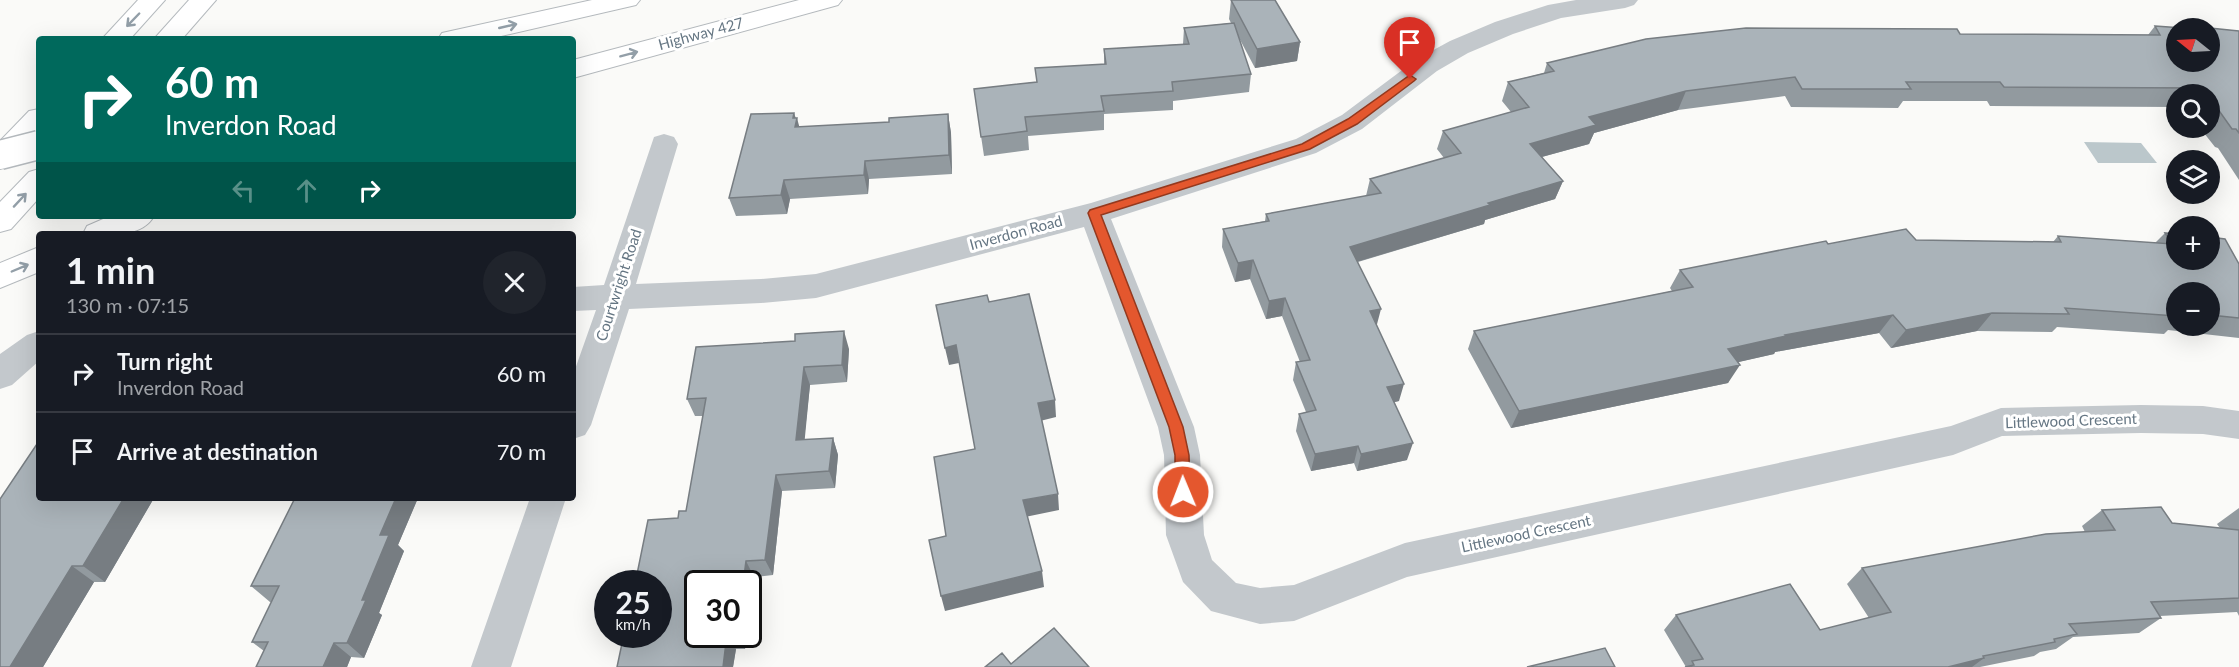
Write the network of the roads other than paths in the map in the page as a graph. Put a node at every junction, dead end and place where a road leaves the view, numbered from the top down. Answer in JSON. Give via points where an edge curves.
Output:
{"nodes":[{"id":1,"x":152,"y":0,"type":"edge"},
{"id":2,"x":203,"y":0,"type":"edge"},
{"id":3,"x":627,"y":0,"type":"edge"},
{"id":4,"x":829,"y":0,"type":"edge"},
{"id":5,"x":1625,"y":0,"type":"edge"},
{"id":6,"x":118,"y":36,"type":"edge"},
{"id":7,"x":170,"y":36,"type":"edge"},
{"id":8,"x":465,"y":36,"type":"edge"},
{"id":9,"x":576,"y":68,"type":"edge"},
{"id":10,"x":36,"y":121,"type":"edge"},
{"id":11,"x":664,"y":144,"type":"dead end"},
{"id":12,"x":36,"y":146,"type":"edge"},
{"id":13,"x":0,"y":157,"type":"edge"},
{"id":14,"x":36,"y":182,"type":"edge"},
{"id":15,"x":1094,"y":213,"type":"junction"},
{"id":16,"x":132,"y":219,"type":"edge"},
{"id":17,"x":0,"y":221,"type":"edge"},
{"id":18,"x":105,"y":231,"type":"edge"},
{"id":19,"x":36,"y":260,"type":"edge"},
{"id":20,"x":0,"y":276,"type":"edge"},
{"id":21,"x":616,"y":298,"type":"junction"},
{"id":22,"x":576,"y":299,"type":"edge"},
{"id":23,"x":36,"y":346,"type":"edge"},
{"id":24,"x":0,"y":375,"type":"edge"},
{"id":25,"x":576,"y":416,"type":"edge"},
{"id":26,"x":2239,"y":425,"type":"edge"},
{"id":27,"x":547,"y":501,"type":"edge"},
{"id":28,"x":492,"y":667,"type":"edge"}],
"edges":[{"from":1,"to":6,"type":"main road","one_way":true},
{"from":2,"to":7,"type":"main road"},
{"from":8,"to":3,"type":"main road","one_way":true},
{"from":9,"to":4,"type":"main road","name":"Highway 427","one_way":true},
{"from":5,"to":15,"type":"street","name":"Inverdon Road","via":[[1557,11],[1504,28],[1427,65],[1352,122],[1306,147]]},
{"from":10,"to":13,"type":"main road"},
{"from":11,"to":21,"type":"street","name":"Courtwright Road"},
{"from":12,"to":13,"type":"main road","bridge":true},
{"from":17,"to":14,"type":"main road","one_way":true},
{"from":15,"to":21,"type":"street","name":"Inverdon Road","via":[[816,286]]},
{"from":15,"to":26,"type":"street","name":"Littlewood Crescent","via":[[1176,427],[1182,455],[1185,535],[1197,570],[1225,598],[1260,606],[1294,603],[1405,560],[1953,440],[2001,422],[2141,419]]},
{"from":16,"to":18,"type":"main road"},
{"from":20,"to":19,"type":"main road","one_way":true},
{"from":21,"to":22,"type":"street","name":"Inverdon Road"},
{"from":21,"to":25,"type":"street","name":"Courtwright Road"},
{"from":23,"to":24,"type":"street"},
{"from":27,"to":28,"type":"street"}]}
